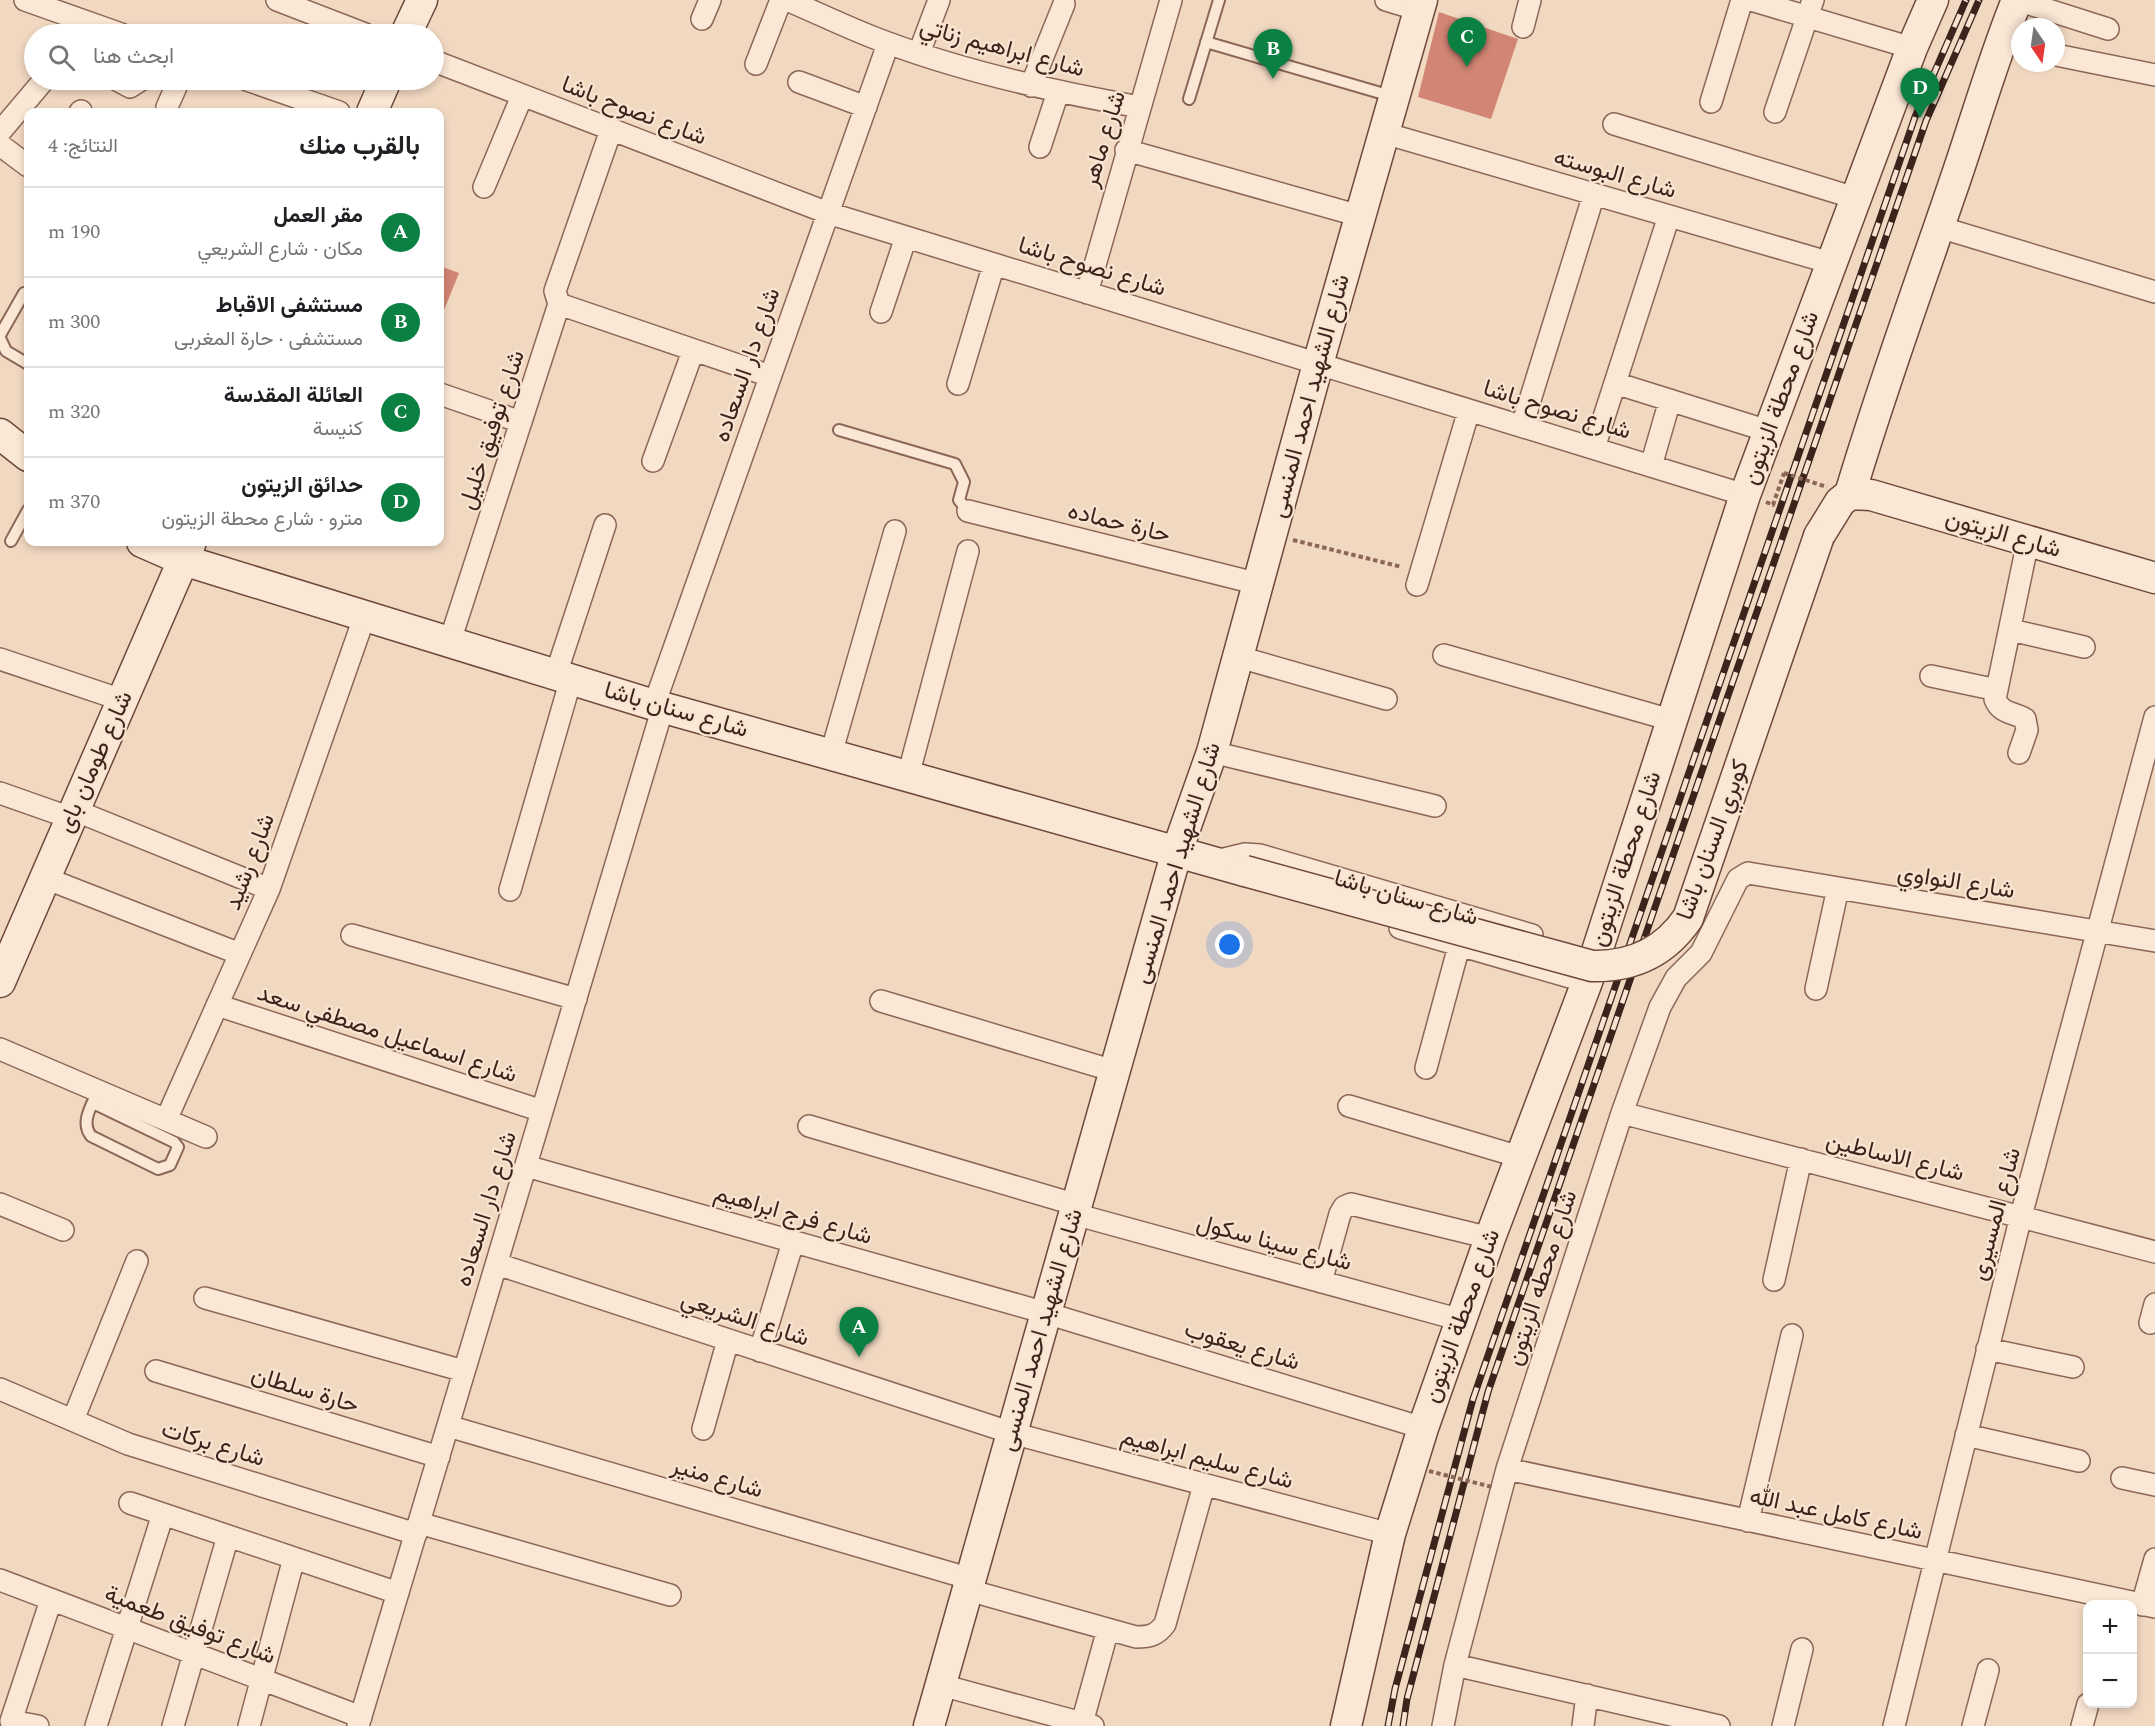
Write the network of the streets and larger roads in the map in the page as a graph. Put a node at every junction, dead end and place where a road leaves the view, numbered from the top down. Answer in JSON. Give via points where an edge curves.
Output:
{"nodes":[{"id":1,"x":25,"y":0,"type":"edge"},
{"id":2,"x":277,"y":0,"type":"edge"},
{"id":3,"x":422,"y":0,"type":"edge"},
{"id":4,"x":710,"y":0,"type":"edge"},
{"id":5,"x":782,"y":0,"type":"edge"},
{"id":6,"x":787,"y":0,"type":"edge"},
{"id":7,"x":939,"y":0,"type":"edge"},
{"id":8,"x":1171,"y":0,"type":"edge"},
{"id":9,"x":1386,"y":0,"type":"edge"},
{"id":10,"x":1530,"y":0,"type":"edge"},
{"id":11,"x":1742,"y":0,"type":"edge"},
{"id":12,"x":1751,"y":0,"type":"edge"},
{"id":13,"x":1933,"y":0,"type":"edge"},
{"id":14,"x":2017,"y":0,"type":"edge"},
{"id":15,"x":1064,"y":4,"type":"dead end"},
{"id":16,"x":1421,"y":5,"type":"edge"},
{"id":17,"x":1811,"y":8,"type":"edge"},
{"id":18,"x":702,"y":20,"type":"dead end"},
{"id":19,"x":67,"y":24,"type":"edge"},
{"id":20,"x":339,"y":24,"type":"edge"},
{"id":21,"x":411,"y":24,"type":"edge"},
{"id":22,"x":1522,"y":27,"type":"dead end"},
{"id":23,"x":2108,"y":29,"type":"dead end"},
{"id":24,"x":888,"y":44,"type":"junction"},
{"id":25,"x":2010,"y":44,"type":"edge"},
{"id":26,"x":1912,"y":48,"type":"junction"},
{"id":27,"x":919,"y":53,"type":"junction"},
{"id":28,"x":2065,"y":57,"type":"edge"},
{"id":29,"x":756,"y":64,"type":"dead end"},
{"id":30,"x":444,"y":65,"type":"edge"},
{"id":31,"x":2155,"y":75,"type":"edge"},
{"id":32,"x":799,"y":81,"type":"dead end"},
{"id":33,"x":1031,"y":86,"type":"junction"},
{"id":34,"x":36,"y":90,"type":"edge"},
{"id":35,"x":175,"y":90,"type":"edge"},
{"id":36,"x":276,"y":90,"type":"edge"},
{"id":37,"x":382,"y":90,"type":"edge"},
{"id":38,"x":1058,"y":92,"type":"junction"},
{"id":39,"x":522,"y":96,"type":"junction"},
{"id":40,"x":1711,"y":102,"type":"dead end"},
{"id":41,"x":167,"y":107,"type":"dead end"},
{"id":42,"x":866,"y":107,"type":"junction"},
{"id":43,"x":1140,"y":107,"type":"junction"},
{"id":44,"x":328,"y":108,"type":"edge"},
{"id":45,"x":374,"y":108,"type":"edge"},
{"id":46,"x":1775,"y":112,"type":"dead end"},
{"id":47,"x":1614,"y":124,"type":"dead end"},
{"id":48,"x":611,"y":130,"type":"junction"},
{"id":49,"x":0,"y":132,"type":"edge"},
{"id":50,"x":1384,"y":133,"type":"junction"},
{"id":51,"x":0,"y":145,"type":"edge"},
{"id":52,"x":1040,"y":147,"type":"dead end"},
{"id":53,"x":1126,"y":150,"type":"junction"},
{"id":54,"x":24,"y":163,"type":"edge"},
{"id":55,"x":484,"y":187,"type":"dead end"},
{"id":56,"x":1594,"y":194,"type":"junction"},
{"id":57,"x":1855,"y":198,"type":"junction"},
{"id":58,"x":828,"y":213,"type":"junction"},
{"id":59,"x":1360,"y":216,"type":"junction"},
{"id":60,"x":1669,"y":216,"type":"junction"},
{"id":61,"x":1939,"y":227,"type":"junction"},
{"id":62,"x":906,"y":237,"type":"junction"},
{"id":63,"x":1831,"y":263,"type":"junction"},
{"id":64,"x":994,"y":264,"type":"junction"},
{"id":65,"x":1087,"y":292,"type":"junction"},
{"id":66,"x":2155,"y":292,"type":"edge"},
{"id":67,"x":557,"y":298,"type":"junction"},
{"id":68,"x":881,"y":312,"type":"dead end"},
{"id":69,"x":693,"y":351,"type":"junction"},
{"id":70,"x":1318,"y":364,"type":"junction"},
{"id":71,"x":770,"y":376,"type":"junction"},
{"id":72,"x":1615,"y":383,"type":"junction"},
{"id":73,"x":958,"y":384,"type":"dead end"},
{"id":74,"x":444,"y":395,"type":"edge"},
{"id":75,"x":1670,"y":400,"type":"junction"},
{"id":76,"x":1469,"y":410,"type":"junction"},
{"id":77,"x":521,"y":422,"type":"junction"},
{"id":78,"x":1522,"y":426,"type":"junction"},
{"id":79,"x":1768,"y":431,"type":"junction"},
{"id":80,"x":0,"y":434,"type":"edge"},
{"id":81,"x":1594,"y":448,"type":"junction"},
{"id":82,"x":24,"y":453,"type":"edge"},
{"id":83,"x":653,"y":461,"type":"dead end"},
{"id":84,"x":1651,"y":466,"type":"junction"},
{"id":85,"x":1839,"y":490,"type":"junction"},
{"id":86,"x":1745,"y":495,"type":"junction"},
{"id":87,"x":968,"y":511,"type":"road end"},
{"id":88,"x":605,"y":525,"type":"dead end"},
{"id":89,"x":895,"y":531,"type":"dead end"},
{"id":90,"x":2028,"y":541,"type":"junction"},
{"id":91,"x":162,"y":546,"type":"edge"},
{"id":92,"x":187,"y":551,"type":"edge"},
{"id":93,"x":968,"y":551,"type":"dead end"},
{"id":94,"x":2155,"y":578,"type":"edge"},
{"id":95,"x":1259,"y":584,"type":"junction"},
{"id":96,"x":1417,"y":585,"type":"dead end"},
{"id":97,"x":365,"y":615,"type":"junction"},
{"id":98,"x":2010,"y":630,"type":"junction"},
{"id":99,"x":450,"y":641,"type":"junction"},
{"id":100,"x":2084,"y":647,"type":"dead end"},
{"id":101,"x":1444,"y":655,"type":"dead end"},
{"id":102,"x":1239,"y":657,"type":"junction"},
{"id":103,"x":0,"y":659,"type":"edge"},
{"id":104,"x":564,"y":676,"type":"junction"},
{"id":105,"x":1931,"y":676,"type":"dead end"},
{"id":106,"x":1997,"y":690,"type":"junction"},
{"id":107,"x":122,"y":699,"type":"junction"},
{"id":108,"x":1386,"y":699,"type":"dead end"},
{"id":109,"x":659,"y":706,"type":"junction"},
{"id":110,"x":1671,"y":720,"type":"junction"},
{"id":111,"x":2154,"y":721,"type":"edge"},
{"id":112,"x":1212,"y":752,"type":"junction"},
{"id":113,"x":2019,"y":753,"type":"dead end"},
{"id":114,"x":831,"y":754,"type":"junction"},
{"id":115,"x":908,"y":776,"type":"junction"},
{"id":116,"x":0,"y":793,"type":"edge"},
{"id":117,"x":1435,"y":806,"type":"dead end"},
{"id":118,"x":73,"y":814,"type":"junction"},
{"id":119,"x":1177,"y":851,"type":"junction"},
{"id":120,"x":1215,"y":861,"type":"junction"},
{"id":121,"x":1245,"y":871,"type":"joint"},
{"id":122,"x":1748,"y":873,"type":"joint"},
{"id":123,"x":45,"y":878,"type":"junction"},
{"id":124,"x":1838,"y":888,"type":"junction"},
{"id":125,"x":269,"y":889,"type":"junction"},
{"id":126,"x":510,"y":890,"type":"dead end"},
{"id":127,"x":2097,"y":931,"type":"junction"},
{"id":128,"x":352,"y":935,"type":"dead end"},
{"id":129,"x":9,"y":937,"type":"edge"},
{"id":130,"x":2155,"y":941,"type":"edge"},
{"id":131,"x":1459,"y":946,"type":"junction"},
{"id":132,"x":1596,"y":953,"type":"junction"},
{"id":133,"x":240,"y":954,"type":"junction"},
{"id":134,"x":0,"y":982,"type":"edge"},
{"id":135,"x":1587,"y":982,"type":"junction"},
{"id":136,"x":1816,"y":989,"type":"dead end"},
{"id":137,"x":576,"y":999,"type":"junction"},
{"id":138,"x":881,"y":1001,"type":"dead end"},
{"id":139,"x":217,"y":1005,"type":"junction"},
{"id":140,"x":0,"y":1049,"type":"edge"},
{"id":141,"x":1426,"y":1068,"type":"dead end"},
{"id":142,"x":1114,"y":1071,"type":"junction"},
{"id":143,"x":1348,"y":1106,"type":"dead end"},
{"id":144,"x":542,"y":1111,"type":"junction"},
{"id":145,"x":1622,"y":1113,"type":"junction"},
{"id":146,"x":166,"y":1120,"type":"junction"},
{"id":147,"x":809,"y":1126,"type":"dead end"},
{"id":148,"x":206,"y":1137,"type":"dead end"},
{"id":149,"x":1520,"y":1157,"type":"junction"},
{"id":150,"x":1801,"y":1159,"type":"junction"},
{"id":151,"x":526,"y":1166,"type":"junction"},
{"id":152,"x":0,"y":1204,"type":"edge"},
{"id":153,"x":1075,"y":1210,"type":"junction"},
{"id":154,"x":2021,"y":1216,"type":"junction"},
{"id":155,"x":63,"y":1230,"type":"dead end"},
{"id":156,"x":1490,"y":1238,"type":"junction"},
{"id":157,"x":793,"y":1242,"type":"junction"},
{"id":158,"x":2155,"y":1251,"type":"edge"},
{"id":159,"x":137,"y":1261,"type":"dead end"},
{"id":160,"x":496,"y":1264,"type":"junction"},
{"id":161,"x":1774,"y":1280,"type":"dead end"},
{"id":162,"x":1321,"y":1282,"type":"junction"},
{"id":163,"x":206,"y":1298,"type":"dead end"},
{"id":164,"x":1046,"y":1313,"type":"junction"},
{"id":165,"x":1461,"y":1320,"type":"junction"},
{"id":166,"x":1792,"y":1335,"type":"dead end"},
{"id":167,"x":728,"y":1340,"type":"junction"},
{"id":168,"x":1988,"y":1349,"type":"junction"},
{"id":169,"x":760,"y":1351,"type":"junction"},
{"id":170,"x":2073,"y":1367,"type":"dead end"},
{"id":171,"x":156,"y":1371,"type":"dead end"},
{"id":172,"x":464,"y":1371,"type":"junction"},
{"id":173,"x":0,"y":1389,"type":"edge"},
{"id":174,"x":73,"y":1420,"type":"junction"},
{"id":175,"x":448,"y":1426,"type":"junction"},
{"id":176,"x":1423,"y":1428,"type":"junction"},
{"id":177,"x":703,"y":1429,"type":"dead end"},
{"id":178,"x":1012,"y":1433,"type":"junction"},
{"id":179,"x":1966,"y":1435,"type":"junction"},
{"id":180,"x":439,"y":1457,"type":"junction"},
{"id":181,"x":2079,"y":1461,"type":"dead end"},
{"id":182,"x":1508,"y":1469,"type":"junction"},
{"id":183,"x":2122,"y":1478,"type":"dead end"},
{"id":184,"x":1204,"y":1485,"type":"junction"},
{"id":185,"x":2155,"y":1485,"type":"edge"},
{"id":186,"x":130,"y":1503,"type":"dead end"},
{"id":187,"x":163,"y":1514,"type":"junction"},
{"id":188,"x":1748,"y":1521,"type":"junction"},
{"id":189,"x":417,"y":1529,"type":"junction"},
{"id":190,"x":1390,"y":1534,"type":"junction"},
{"id":191,"x":228,"y":1536,"type":"junction"},
{"id":192,"x":294,"y":1558,"type":"junction"},
{"id":193,"x":2155,"y":1559,"type":"edge"},
{"id":194,"x":1934,"y":1560,"type":"junction"},
{"id":195,"x":0,"y":1580,"type":"edge"},
{"id":196,"x":969,"y":1585,"type":"junction"},
{"id":197,"x":398,"y":1593,"type":"junction"},
{"id":198,"x":670,"y":1595,"type":"dead end"},
{"id":199,"x":51,"y":1599,"type":"junction"},
{"id":200,"x":2149,"y":1606,"type":"edge"},
{"id":201,"x":127,"y":1629,"type":"junction"},
{"id":202,"x":1108,"y":1629,"type":"junction"},
{"id":203,"x":1802,"y":1649,"type":"dead end"},
{"id":204,"x":194,"y":1654,"type":"junction"},
{"id":205,"x":1455,"y":1665,"type":"junction"},
{"id":206,"x":1988,"y":1670,"type":"dead end"},
{"id":207,"x":262,"y":1679,"type":"junction"},
{"id":208,"x":941,"y":1685,"type":"junction"},
{"id":209,"x":1587,"y":1695,"type":"junction"},
{"id":210,"x":2087,"y":1708,"type":"edge"},
{"id":211,"x":360,"y":1722,"type":"edge"},
{"id":212,"x":1691,"y":1723,"type":"edge"},
{"id":213,"x":1087,"y":1725,"type":"edge"},
{"id":214,"x":38,"y":1726,"type":"edge"},
{"id":215,"x":96,"y":1726,"type":"edge"},
{"id":216,"x":173,"y":1726,"type":"edge"},
{"id":217,"x":249,"y":1726,"type":"edge"},
{"id":218,"x":929,"y":1726,"type":"edge"},
{"id":219,"x":1346,"y":1726,"type":"edge"},
{"id":220,"x":1443,"y":1726,"type":"edge"},
{"id":221,"x":1583,"y":1726,"type":"edge"},
{"id":222,"x":1719,"y":1726,"type":"edge"},
{"id":223,"x":1783,"y":1726,"type":"edge"},
{"id":224,"x":1894,"y":1726,"type":"edge"},
{"id":225,"x":1973,"y":1726,"type":"edge"},
{"id":226,"x":2082,"y":1726,"type":"edge"}],
"edges":[{"from":1,"to":19,"type":"street"},
{"from":2,"to":20,"type":"street"},
{"from":3,"to":21,"type":"street"},
{"from":4,"to":18,"type":"street"},
{"from":5,"to":29,"type":"street"},
{"from":6,"to":24,"type":"street","name":"شارع ابراهيم زناتي"},
{"from":7,"to":27,"type":"street"},
{"from":8,"to":43,"type":"street","name":"شارع ماهر"},
{"from":9,"to":16,"type":"street"},
{"from":10,"to":22,"type":"street"},
{"from":11,"to":40,"type":"street"},
{"from":12,"to":17,"type":"street"},
{"from":13,"to":26,"type":"street","name":"شارع محطة الزيتون"},
{"from":14,"to":23,"type":"street"},
{"from":14,"to":25,"type":"street"},
{"from":15,"to":33,"type":"street"},
{"from":16,"to":50,"type":"street","name":"شارع الشهيد احمد المنسى"},
{"from":17,"to":26,"type":"street"},
{"from":17,"to":46,"type":"street"},
{"from":24,"to":27,"type":"street","name":"شارع ابراهيم زناتي"},
{"from":24,"to":42,"type":"street","name":"شارع دار السعاده"},
{"from":25,"to":61,"type":"street"},
{"from":26,"to":57,"type":"street","name":"شارع محطة الزيتون"},
{"from":27,"to":33,"type":"street","name":"شارع ابراهيم زناتي"},
{"from":28,"to":31,"type":"street"},
{"from":30,"to":39,"type":"street","name":"شارع نصوح باشا"},
{"from":32,"to":42,"type":"street"},
{"from":33,"to":38,"type":"street","name":"شارع ابراهيم زناتي"},
{"from":34,"to":49,"type":"street"},
{"from":35,"to":41,"type":"street"},
{"from":36,"to":44,"type":"street"},
{"from":37,"to":45,"type":"street"},
{"from":38,"to":43,"type":"street","name":"شارع ابراهيم زناتي"},
{"from":38,"to":52,"type":"street"},
{"from":39,"to":48,"type":"street","name":"شارع نصوح باشا"},
{"from":39,"to":55,"type":"street"},
{"from":42,"to":58,"type":"street","name":"شارع دار السعاده"},
{"from":43,"to":53,"type":"street","name":"شارع ماهر"},
{"from":47,"to":57,"type":"street"},
{"from":48,"to":58,"type":"street","name":"شارع نصوح باشا"},
{"from":48,"to":67,"type":"street","name":"شارع توفيق خليل"},
{"from":50,"to":56,"type":"street","name":"شارع البوسته"},
{"from":50,"to":59,"type":"street","name":"شارع الشهيد احمد المنسى"},
{"from":51,"to":54,"type":"street"},
{"from":53,"to":59,"type":"street"},
{"from":53,"to":65,"type":"street","name":"شارع ماهر"},
{"from":56,"to":60,"type":"street","name":"شارع البوسته"},
{"from":56,"to":78,"type":"street"},
{"from":57,"to":63,"type":"street","name":"شارع محطة الزيتون"},
{"from":58,"to":62,"type":"street","name":"شارع نصوح باشا"},
{"from":58,"to":71,"type":"street","name":"شارع دار السعاده"},
{"from":59,"to":70,"type":"street","name":"شارع الشهيد احمد المنسى"},
{"from":60,"to":63,"type":"street","name":"شارع البوسته"},
{"from":60,"to":72,"type":"street"},
{"from":61,"to":66,"type":"street"},
{"from":61,"to":85,"type":"street","via":[[1873,416]]},
{"from":62,"to":64,"type":"street","name":"شارع نصوح باشا"},
{"from":62,"to":68,"type":"street"},
{"from":63,"to":79,"type":"street","name":"شارع محطة الزيتون"},
{"from":64,"to":65,"type":"street","name":"شارع نصوح باشا"},
{"from":64,"to":73,"type":"street"},
{"from":65,"to":70,"type":"street","name":"شارع نصوح باشا"},
{"from":67,"to":69,"type":"street"},
{"from":67,"to":77,"type":"street","name":"شارع توفيق خليل"},
{"from":69,"to":71,"type":"street"},
{"from":69,"to":83,"type":"street"},
{"from":70,"to":76,"type":"street","name":"شارع نصوح باشا"},
{"from":70,"to":95,"type":"street","name":"شارع الشهيد احمد المنسى"},
{"from":71,"to":109,"type":"street","name":"شارع دار السعاده"},
{"from":72,"to":75,"type":"street"},
{"from":72,"to":81,"type":"street"},
{"from":74,"to":77,"type":"street"},
{"from":75,"to":79,"type":"street"},
{"from":75,"to":84,"type":"street"},
{"from":76,"to":78,"type":"street","name":"شارع نصوح باشا"},
{"from":76,"to":96,"type":"street"},
{"from":77,"to":99,"type":"street","name":"شارع توفيق خليل"},
{"from":78,"to":81,"type":"street","name":"شارع نصوح باشا"},
{"from":79,"to":86,"type":"street","name":"شارع محطة الزيتون"},
{"from":80,"to":82,"type":"street"},
{"from":81,"to":84,"type":"street","name":"شارع نصوح باشا"},
{"from":84,"to":86,"type":"street","name":"شارع نصوح باشا"},
{"from":85,"to":90,"type":"street","name":"شارع الزيتون","via":[[1871,495]]},
{"from":85,"to":121,"type":"street","name":"كوبري السنان باشا","bridge":true,"via":[[1840,502],[1819,536],[1688,918],[1654,952],[1624,964],[1592,966]]},
{"from":86,"to":110,"type":"street","name":"شارع محطة الزيتون"},
{"from":87,"to":95,"type":"street","name":"حارة حماده"},
{"from":88,"to":104,"type":"street"},
{"from":89,"to":114,"type":"street"},
{"from":90,"to":94,"type":"street","name":"شارع الزيتون"},
{"from":90,"to":98,"type":"street"},
{"from":91,"to":92,"type":"street","name":"شارع سنان باشا"},
{"from":92,"to":97,"type":"street","name":"شارع سنان باشا"},
{"from":92,"to":107,"type":"street","name":"شارع طومان باى"},
{"from":93,"to":115,"type":"street"},
{"from":95,"to":102,"type":"street","name":"شارع الشهيد احمد المنسى"},
{"from":97,"to":99,"type":"street","name":"شارع سنان باشا"},
{"from":97,"to":125,"type":"street","name":"شارع رشيد"},
{"from":98,"to":100,"type":"street"},
{"from":98,"to":106,"type":"street"},
{"from":99,"to":104,"type":"street","name":"شارع سنان باشا"},
{"from":101,"to":110,"type":"street"},
{"from":102,"to":108,"type":"street"},
{"from":102,"to":112,"type":"street","name":"شارع الشهيد احمد المنسى"},
{"from":103,"to":107,"type":"street"},
{"from":104,"to":109,"type":"street","name":"شارع سنان باشا"},
{"from":104,"to":126,"type":"street"},
{"from":105,"to":106,"type":"street"},
{"from":106,"to":113,"type":"street","via":[[1998,706],[2025,719],[2027,730]]},
{"from":107,"to":118,"type":"street","name":"شارع طومان باى"},
{"from":109,"to":114,"type":"street","name":"شارع سنان باشا"},
{"from":109,"to":137,"type":"street","name":"شارع دار السعاده"},
{"from":110,"to":132,"type":"street","name":"شارع محطة الزيتون"},
{"from":111,"to":127,"type":"street","name":"شارع المسيرى"},
{"from":112,"to":117,"type":"street"},
{"from":112,"to":119,"type":"street","name":"شارع الشهيد احمد المنسى"},
{"from":114,"to":115,"type":"street","name":"شارع سنان باشا"},
{"from":115,"to":119,"type":"street","name":"شارع سنان باشا"},
{"from":116,"to":118,"type":"street"},
{"from":118,"to":123,"type":"street","name":"شارع طومان باى"},
{"from":118,"to":125,"type":"street"},
{"from":119,"to":120,"type":"street","name":"شارع سنان باشا"},
{"from":119,"to":142,"type":"street","name":"شارع الشهيد احمد المنسى"},
{"from":120,"to":121,"type":"street","name":"شارع سنان باشا"},
{"from":120,"to":131,"type":"street","name":"شارع سنان باشا","via":[[1239,879]]},
{"from":120,"to":132,"type":"street","name":"شارع سنان باشا","via":[[1260,855]]},
{"from":122,"to":124,"type":"street","name":"شارع النواوي"},
{"from":122,"to":145,"type":"street","name":"شارع محطه الزيتون","via":[[1738,879],[1701,953],[1676,978],[1660,1007]]},
{"from":123,"to":129,"type":"street","name":"شارع طومان باى"},
{"from":123,"to":133,"type":"street"},
{"from":124,"to":127,"type":"street","name":"شارع النواوي"},
{"from":124,"to":136,"type":"street"},
{"from":125,"to":133,"type":"street","name":"شارع رشيد"},
{"from":127,"to":130,"type":"street","name":"شارع النواوي"},
{"from":127,"to":154,"type":"street","name":"شارع المسيرى"},
{"from":128,"to":137,"type":"street"},
{"from":129,"to":134,"type":"street","name":"شارع طومان باى"},
{"from":131,"to":135,"type":"street","name":"شارع سنان باشا"},
{"from":131,"to":141,"type":"street"},
{"from":132,"to":135,"type":"street","name":"شارع محطة الزيتون"},
{"from":133,"to":139,"type":"street","name":"شارع رشيد"},
{"from":135,"to":149,"type":"street","name":"شارع محطة الزيتون"},
{"from":137,"to":144,"type":"street","name":"شارع دار السعاده"},
{"from":138,"to":142,"type":"street"},
{"from":139,"to":144,"type":"street","name":"شارع اسماعيل مصطفي سعد"},
{"from":139,"to":146,"type":"street","name":"شارع رشيد"},
{"from":140,"to":146,"type":"street","via":[[95,1097]]},
{"from":142,"to":153,"type":"street","name":"شارع الشهيد احمد المنسى"},
{"from":143,"to":149,"type":"street"},
{"from":144,"to":151,"type":"street","name":"شارع دار السعاده"},
{"from":145,"to":150,"type":"street","name":"شارع الاساطين"},
{"from":145,"to":182,"type":"street","name":"شارع محطه الزيتون"},
{"from":146,"to":148,"type":"street"},
{"from":147,"to":153,"type":"street","name":"شارع سينا سكول"},
{"from":149,"to":156,"type":"street","name":"شارع محطة الزيتون"},
{"from":150,"to":154,"type":"street","name":"شارع الاساطين"},
{"from":150,"to":161,"type":"street"},
{"from":151,"to":157,"type":"street","name":"شارع فرج ابراهيم"},
{"from":151,"to":160,"type":"street","name":"شارع دار السعاده"},
{"from":152,"to":155,"type":"street"},
{"from":153,"to":162,"type":"street","name":"شارع سينا سكول"},
{"from":153,"to":164,"type":"street","name":"شارع الشهيد احمد المنسى"},
{"from":154,"to":158,"type":"street","name":"شارع الاساطين"},
{"from":154,"to":168,"type":"street","name":"شارع المسيرى"},
{"from":156,"to":162,"type":"street","via":[[1351,1204],[1340,1214]]},
{"from":156,"to":165,"type":"street","name":"شارع محطة الزيتون"},
{"from":157,"to":164,"type":"street","name":"شارع فرج ابراهيم"},
{"from":157,"to":169,"type":"street"},
{"from":159,"to":174,"type":"street"},
{"from":160,"to":167,"type":"street","name":"شارع الشريعي"},
{"from":160,"to":172,"type":"street","name":"شارع دار السعاده"},
{"from":162,"to":165,"type":"street","name":"شارع سينا سكول"},
{"from":163,"to":172,"type":"street"},
{"from":164,"to":176,"type":"street","name":"شارع يعقوب"},
{"from":164,"to":178,"type":"street","name":"شارع الشهيد احمد المنسى"},
{"from":165,"to":176,"type":"street","name":"شارع محطة الزيتون"},
{"from":166,"to":188,"type":"street"},
{"from":167,"to":169,"type":"street","name":"شارع الشريعي"},
{"from":167,"to":177,"type":"street"},
{"from":168,"to":170,"type":"street"},
{"from":168,"to":179,"type":"street","name":"شارع المسيرى"},
{"from":169,"to":178,"type":"street","name":"شارع الشريعي"},
{"from":171,"to":180,"type":"street","name":"حارة سلطان"},
{"from":172,"to":175,"type":"street","name":"شارع دار السعاده"},
{"from":173,"to":174,"type":"street","name":"شارع بركات"},
{"from":174,"to":189,"type":"street","name":"شارع بركات","via":[[128,1444]]},
{"from":175,"to":180,"type":"street","name":"شارع دار السعاده"},
{"from":175,"to":196,"type":"street","name":"شارع منير"},
{"from":176,"to":190,"type":"street","name":"شارع محطة الزيتون"},
{"from":178,"to":184,"type":"street","name":"شارع سليم ابراهيم"},
{"from":178,"to":196,"type":"street","name":"شارع الشهيد احمد المنسى"},
{"from":179,"to":181,"type":"street"},
{"from":179,"to":194,"type":"street","name":"شارع المسيرى"},
{"from":180,"to":189,"type":"street","name":"شارع دار السعاده"},
{"from":182,"to":188,"type":"street","name":"شارع كامل عبد الله"},
{"from":182,"to":205,"type":"street","name":"شارع محطه الزيتون"},
{"from":183,"to":185,"type":"street"},
{"from":184,"to":190,"type":"street","name":"شارع سليم ابراهيم"},
{"from":184,"to":202,"type":"street","name":"شارع منير","via":[[1165,1623],[1158,1633],[1148,1637]]},
{"from":186,"to":187,"type":"street"},
{"from":187,"to":191,"type":"street"},
{"from":187,"to":201,"type":"street"},
{"from":188,"to":194,"type":"street","name":"شارع كامل عبد الله"},
{"from":189,"to":197,"type":"street","name":"شارع دار السعاده"},
{"from":189,"to":198,"type":"street","name":"شارع بركات"},
{"from":190,"to":219,"type":"street","name":"شارع محطة الزيتون"},
{"from":191,"to":192,"type":"street"},
{"from":191,"to":204,"type":"street"},
{"from":192,"to":197,"type":"street"},
{"from":192,"to":207,"type":"street"},
{"from":193,"to":200,"type":"street"},
{"from":194,"to":200,"type":"street","name":"شارع كامل عبد الله"},
{"from":194,"to":224,"type":"street","name":"شارع المسيرى"},
{"from":195,"to":199,"type":"street","name":"شارع توفيق طعمية"},
{"from":196,"to":202,"type":"street","name":"شارع منير"},
{"from":196,"to":208,"type":"street","name":"شارع الشهيد احمد المنسى"},
{"from":197,"to":211,"type":"street","name":"شارع دار السعاده"},
{"from":199,"to":201,"type":"street","name":"شارع توفيق طعمية"},
{"from":199,"to":214,"type":"street","via":[[11,1721]]},
{"from":201,"to":204,"type":"street","name":"شارع توفيق طعمية"},
{"from":201,"to":215,"type":"street"},
{"from":202,"to":213,"type":"street"},
{"from":203,"to":223,"type":"street"},
{"from":204,"to":207,"type":"street","name":"شارع توفيق طعمية"},
{"from":204,"to":216,"type":"street"},
{"from":205,"to":209,"type":"street"},
{"from":205,"to":220,"type":"street","name":"شارع محطه الزيتون"},
{"from":206,"to":225,"type":"street"},
{"from":207,"to":211,"type":"street","name":"شارع توفيق طعمية"},
{"from":207,"to":217,"type":"street"},
{"from":208,"to":213,"type":"street"},
{"from":208,"to":218,"type":"street","name":"شارع الشهيد احمد المنسى"},
{"from":209,"to":212,"type":"street"},
{"from":209,"to":221,"type":"street"},
{"from":210,"to":226,"type":"street"},
{"from":212,"to":222,"type":"street"}]}
